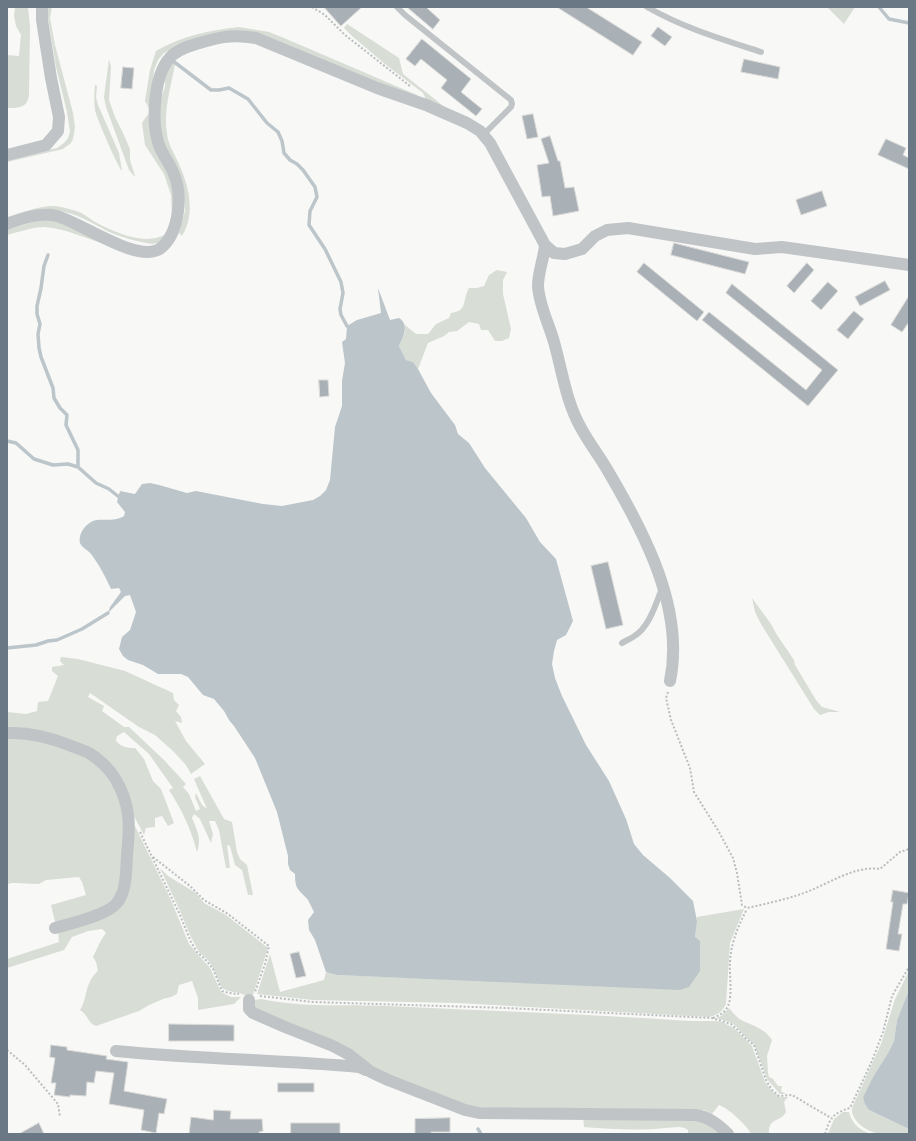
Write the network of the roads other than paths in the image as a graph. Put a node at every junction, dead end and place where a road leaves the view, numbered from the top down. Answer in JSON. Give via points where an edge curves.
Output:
{"nodes":[{"id":1,"x":42,"y":7,"type":"edge"},
{"id":2,"x":397,"y":7,"type":"edge"},
{"id":3,"x":647,"y":7,"type":"edge"},
{"id":4,"x":761,"y":52,"type":"dead end"},
{"id":5,"x":483,"y":135,"type":"junction"},
{"id":6,"x":7,"y":155,"type":"edge"},
{"id":7,"x":7,"y":224,"type":"edge"},
{"id":8,"x":545,"y":245,"type":"junction"},
{"id":9,"x":909,"y":265,"type":"edge"},
{"id":10,"x":662,"y":586,"type":"junction"},
{"id":11,"x":622,"y":643,"type":"dead end"},
{"id":12,"x":670,"y":682,"type":"road end"},
{"id":13,"x":7,"y":733,"type":"edge"},
{"id":14,"x":54,"y":928,"type":"dead end"},
{"id":15,"x":249,"y":1000,"type":"road end"},
{"id":16,"x":116,"y":1051,"type":"dead end"},
{"id":17,"x":371,"y":1072,"type":"junction"},
{"id":18,"x":728,"y":1134,"type":"edge"}],
"edges":[{"from":1,"to":6,"type":"street","via":[[50,78],[59,117],[58,131],[46,144]]},
{"from":2,"to":5,"type":"lane","via":[[511,100],[511,107]]},
{"from":3,"to":4,"type":"lane","via":[[691,29]]},
{"from":5,"to":7,"type":"street","via":[[467,123],[426,105],[377,88],[256,38],[228,35],[178,51],[168,59],[157,85],[155,106],[158,144],[174,173],[179,208],[168,241],[159,249],[149,252],[128,248],[57,216],[28,216]]},
{"from":5,"to":8,"type":"street"},
{"from":8,"to":9,"type":"street","via":[[554,252],[565,254],[582,249],[595,236],[607,230],[628,228],[755,249],[782,247]]},
{"from":8,"to":10,"type":"street","via":[[538,286],[572,409],[636,524]]},
{"from":10,"to":11,"type":"lane","via":[[641,630]]},
{"from":10,"to":12,"type":"street","via":[[673,634],[674,664]]},
{"from":13,"to":14,"type":"street","via":[[37,735],[55,740],[96,758],[113,774],[128,815],[124,890],[120,899],[110,910]]},
{"from":15,"to":17,"type":"street","via":[[249,1009],[253,1013],[333,1046]]},
{"from":16,"to":17,"type":"street","via":[[359,1067]]},
{"from":17,"to":18,"type":"street","via":[[455,1107],[478,1113],[695,1115],[718,1124]]}]}
